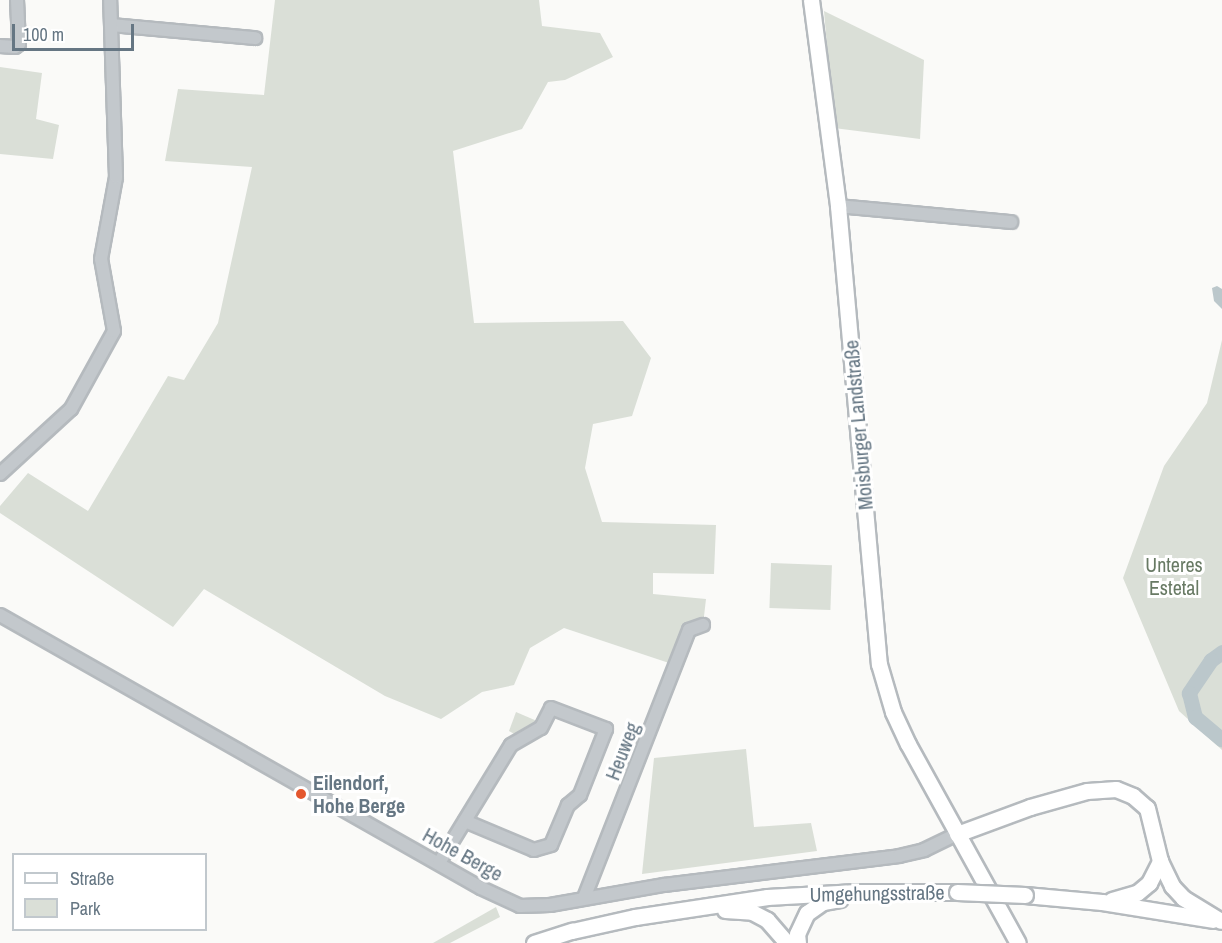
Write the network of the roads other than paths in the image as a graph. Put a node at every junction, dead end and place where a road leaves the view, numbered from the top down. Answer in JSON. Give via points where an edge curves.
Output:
{"nodes":[{"id":1,"x":17,"y":0,"type":"edge"},
{"id":2,"x":110,"y":0,"type":"edge"},
{"id":3,"x":812,"y":0,"type":"edge"},
{"id":4,"x":111,"y":25,"type":"junction"},
{"id":5,"x":255,"y":38,"type":"dead end"},
{"id":6,"x":0,"y":46,"type":"edge"},
{"id":7,"x":838,"y":206,"type":"junction"},
{"id":8,"x":1011,"y":222,"type":"dead end"},
{"id":9,"x":0,"y":474,"type":"edge"},
{"id":10,"x":0,"y":615,"type":"edge"},
{"id":11,"x":703,"y":625,"type":"dead end"},
{"id":12,"x":465,"y":821,"type":"junction"},
{"id":13,"x":957,"y":834,"type":"junction"},
{"id":14,"x":1160,"y":861,"type":"junction"},
{"id":15,"x":439,"y":862,"type":"junction"},
{"id":16,"x":910,"y":891,"type":"junction"},
{"id":17,"x":584,"y":898,"type":"junction"},
{"id":18,"x":1102,"y":902,"type":"junction"},
{"id":19,"x":635,"y":917,"type":"junction"},
{"id":20,"x":1222,"y":921,"type":"edge"},
{"id":21,"x":534,"y":943,"type":"edge"},
{"id":22,"x":787,"y":943,"type":"edge"},
{"id":23,"x":798,"y":943,"type":"edge"},
{"id":24,"x":1018,"y":943,"type":"edge"}],
"edges":[{"from":1,"to":6,"type":"street","via":[[19,44]]},
{"from":2,"to":4,"type":"street"},
{"from":3,"to":7,"type":"main road","name":"Moisburger Landstraße"},
{"from":4,"to":5,"type":"street"},
{"from":4,"to":9,"type":"street","via":[[116,177],[101,259],[114,331],[71,409]]},
{"from":7,"to":8,"type":"street"},
{"from":7,"to":13,"type":"main road","name":"Moisburger Landstraße","via":[[879,664],[892,712]]},
{"from":10,"to":15,"type":"street","name":"Hohe Berge","via":[[301,788]]},
{"from":11,"to":17,"type":"street","name":"Heuweg","via":[[689,630]]},
{"from":12,"to":12,"type":"street","via":[[511,745],[541,728],[551,708],[606,729],[580,795],[568,805],[551,845],[534,850]]},
{"from":12,"to":15,"type":"street"},
{"from":13,"to":14,"type":"main road","via":[[1087,791],[1116,789],[1147,807]]},
{"from":13,"to":17,"type":"street","name":"Hohe Berge","via":[[924,850],[899,856]]},
{"from":13,"to":24,"type":"main road","name":"Moisburger Landstraße"},
{"from":14,"to":18,"type":"main road","via":[[1149,883],[1137,893]]},
{"from":14,"to":20,"type":"main road","via":[[1172,886],[1183,898]]},
{"from":15,"to":17,"type":"street","name":"Hohe Berge","via":[[520,906]]},
{"from":16,"to":18,"type":"main road","name":"Umgehungsstraße","bridge":true},
{"from":16,"to":19,"type":"main road","name":"Umgehungsstraße","via":[[767,897]]},
{"from":16,"to":23,"type":"main road","via":[[824,902],[803,919]]},
{"from":18,"to":20,"type":"main road","name":"Umgehungsstraße"},
{"from":19,"to":21,"type":"main road","name":"Umgehungsstraße"},
{"from":19,"to":22,"type":"main road","via":[[736,909],[767,920]]}]}
